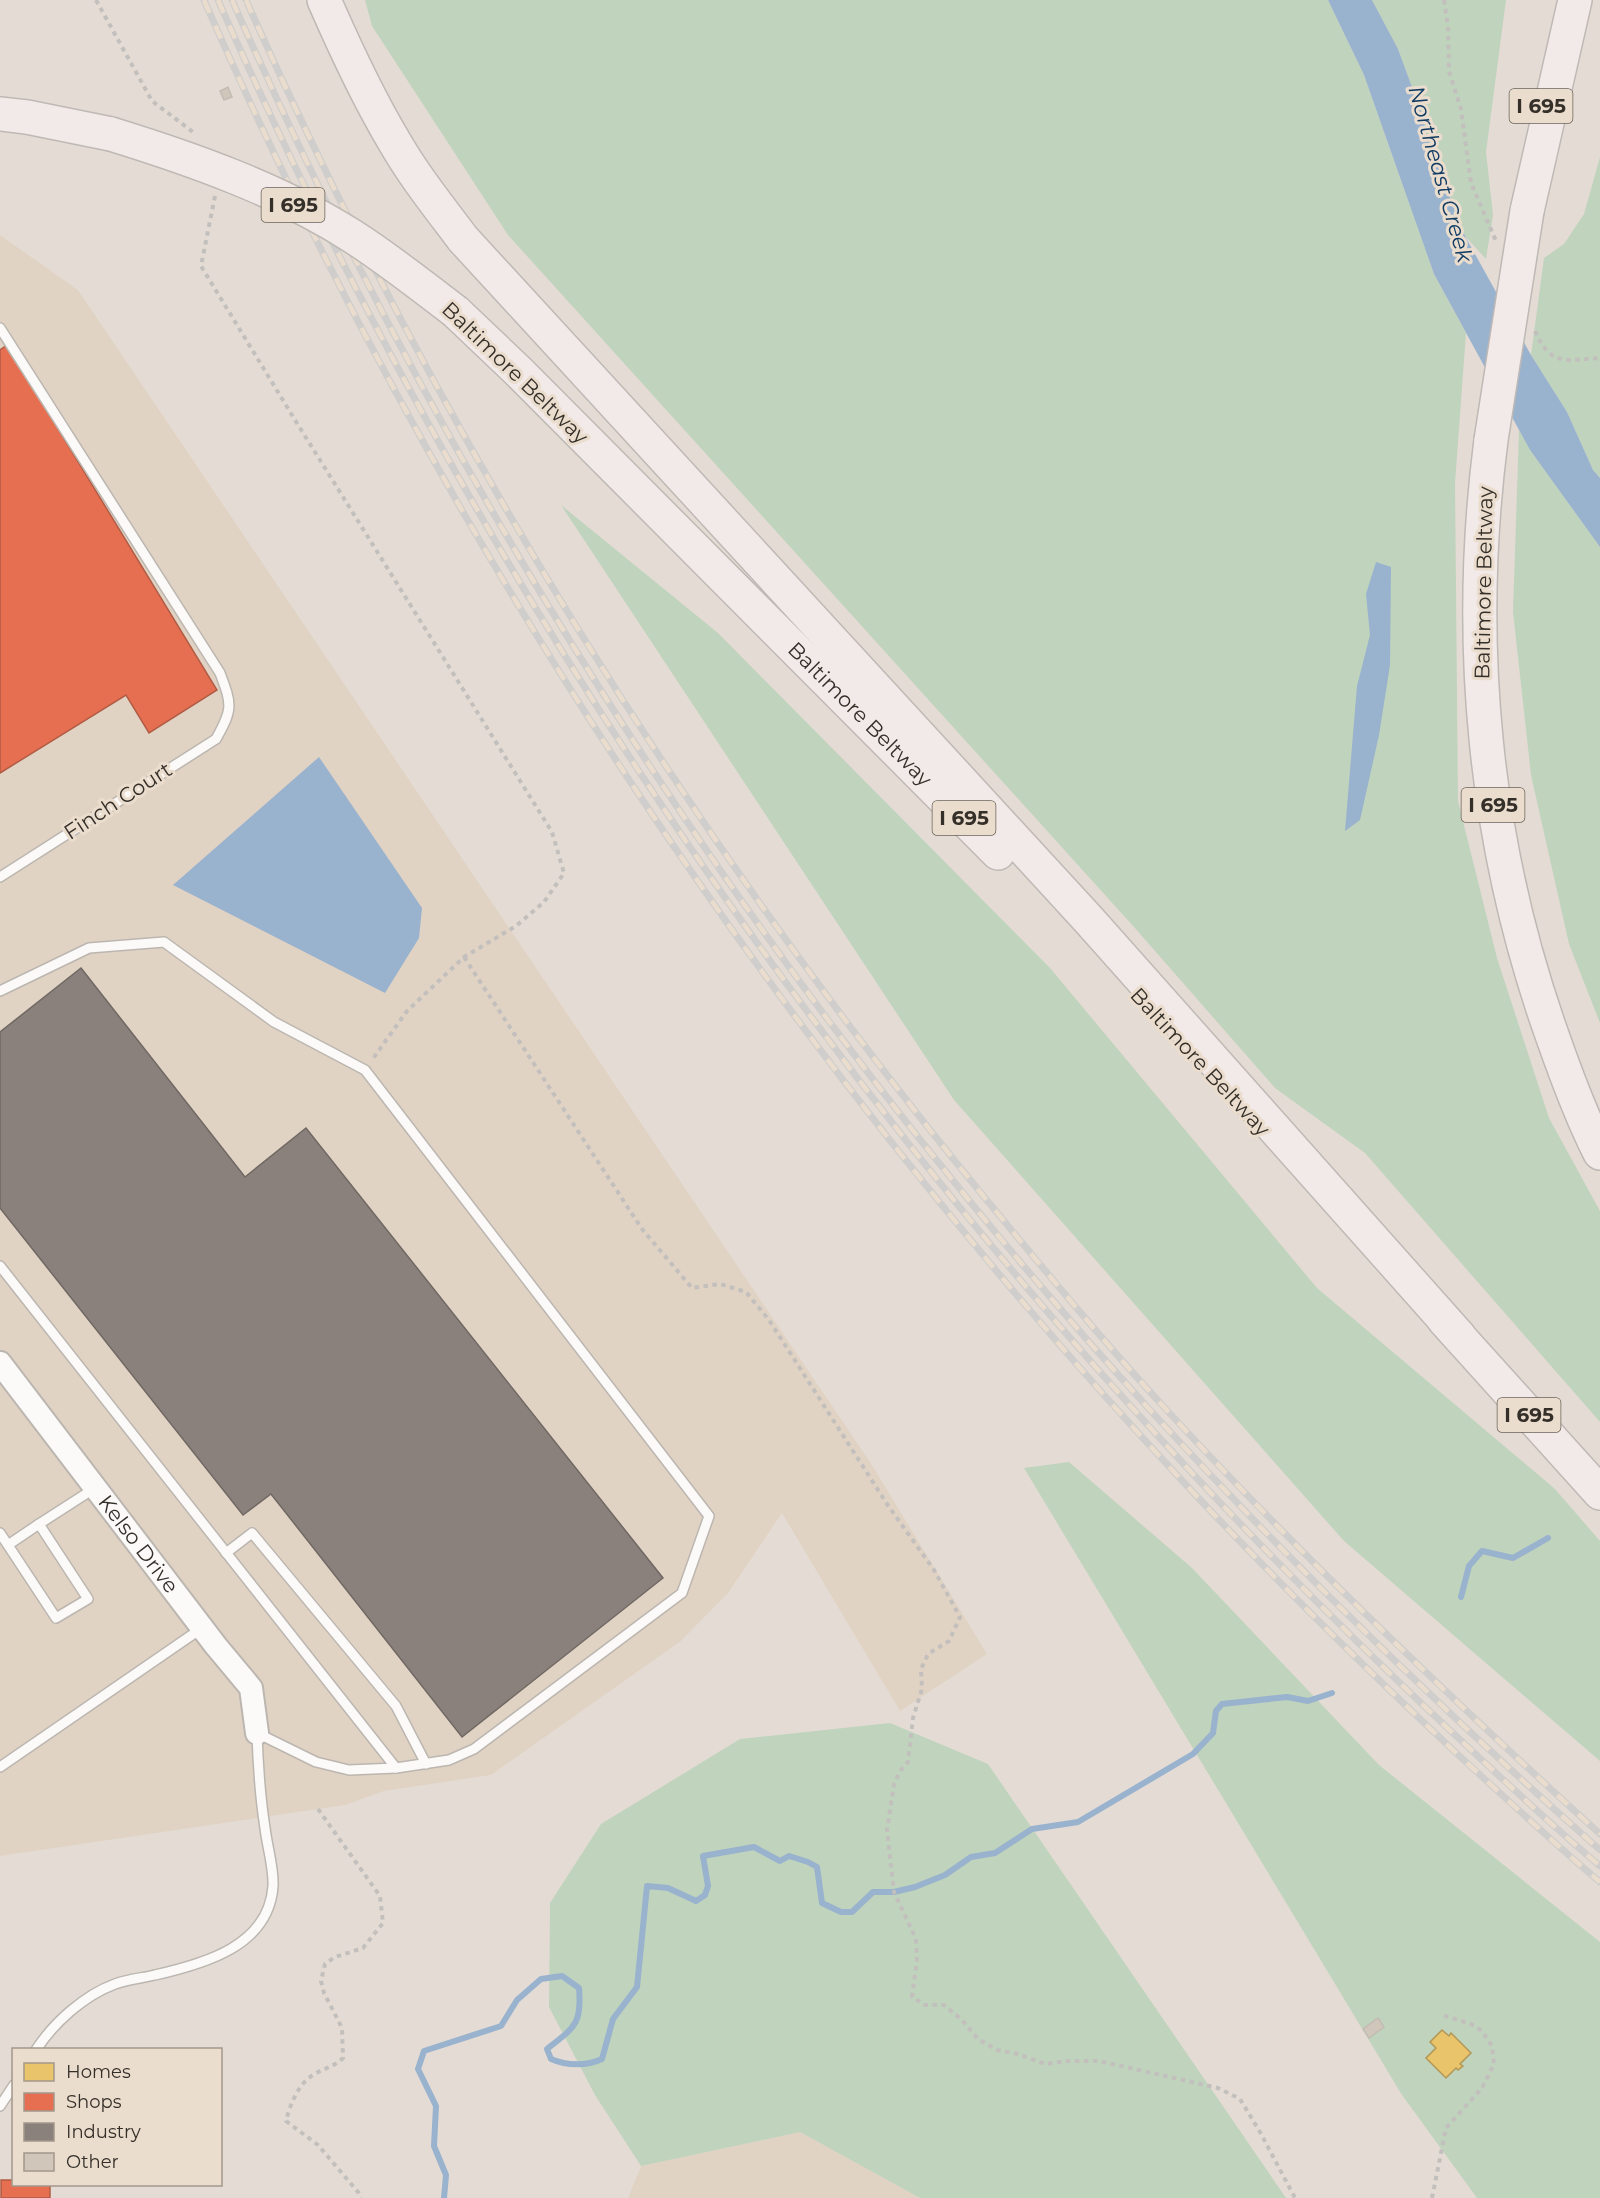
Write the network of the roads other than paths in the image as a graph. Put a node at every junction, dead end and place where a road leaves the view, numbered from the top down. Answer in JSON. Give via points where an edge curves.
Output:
{"nodes":[{"id":1,"x":324,"y":0,"type":"edge"},
{"id":2,"x":1556,"y":0,"type":"edge"},
{"id":3,"x":1575,"y":0,"type":"edge"},
{"id":4,"x":0,"y":114,"type":"edge"},
{"id":5,"x":1527,"y":211,"type":"junction"},
{"id":6,"x":0,"y":328,"type":"edge"},
{"id":7,"x":0,"y":877,"type":"edge"},
{"id":8,"x":0,"y":991,"type":"edge"},
{"id":9,"x":1600,"y":1153,"type":"edge"},
{"id":10,"x":0,"y":1266,"type":"edge"},
{"id":11,"x":1459,"y":1336,"type":"junction"},
{"id":12,"x":0,"y":1363,"type":"edge"},
{"id":13,"x":96,"y":1488,"type":"junction"},
{"id":14,"x":1600,"y":1493,"type":"edge"},
{"id":15,"x":39,"y":1524,"type":"junction"},
{"id":16,"x":0,"y":1533,"type":"edge"},
{"id":17,"x":8,"y":1545,"type":"junction"},
{"id":18,"x":226,"y":1553,"type":"junction"},
{"id":19,"x":202,"y":1628,"type":"junction"},
{"id":20,"x":257,"y":1733,"type":"junction"},
{"id":21,"x":426,"y":1764,"type":"junction"},
{"id":22,"x":0,"y":1767,"type":"edge"},
{"id":23,"x":396,"y":1768,"type":"junction"},
{"id":24,"x":37,"y":2048,"type":"edge"},
{"id":25,"x":12,"y":2088,"type":"edge"},
{"id":26,"x":0,"y":2106,"type":"edge"}],
"edges":[{"from":1,"to":11,"type":"highway","via":[[395,143],[463,239],[1088,919]]},
{"from":2,"to":5,"type":"highway","name":"Baltimore Beltway","number":"I 695"},
{"from":3,"to":5,"type":"highway"},
{"from":4,"to":11,"type":"highway","name":"Baltimore Beltway","number":"I 695","bridge":true,"via":[[111,134],[241,180],[351,236],[456,312],[1076,930]]},
{"from":5,"to":9,"type":"highway","name":"Baltimore Beltway","number":"I 695","bridge":true,"via":[[1484,497],[1479,633],[1482,702],[1490,784],[1506,873],[1537,994]]},
{"from":6,"to":7,"type":"lane","name":"Finch Court","via":[[220,674],[229,697],[228,717],[216,739]]},
{"from":8,"to":21,"type":"lane","via":[[89,948],[164,942],[274,1022],[364,1070],[709,1516],[682,1593],[474,1749],[449,1761]]},
{"from":10,"to":18,"type":"lane"},
{"from":11,"to":14,"type":"highway","name":"Baltimore Beltway","number":"I 695"},
{"from":12,"to":13,"type":"street","name":"Kelso Drive"},
{"from":13,"to":15,"type":"lane"},
{"from":13,"to":19,"type":"street","name":"Kelso Drive"},
{"from":15,"to":17,"type":"lane"},
{"from":15,"to":17,"type":"lane","via":[[88,1599],[56,1618]]},
{"from":16,"to":17,"type":"lane"},
{"from":18,"to":21,"type":"lane","via":[[252,1533],[396,1706]]},
{"from":18,"to":23,"type":"lane"},
{"from":19,"to":20,"type":"street","name":"Kelso Drive","via":[[250,1688]]},
{"from":19,"to":22,"type":"lane"},
{"from":20,"to":23,"type":"lane","via":[[315,1762],[349,1770]]},
{"from":20,"to":24,"type":"lane","via":[[258,1783],[273,1886],[268,1909],[253,1933],[223,1955],[116,1983],[82,2001]]},
{"from":21,"to":23,"type":"lane"},
{"from":25,"to":26,"type":"lane"}]}
